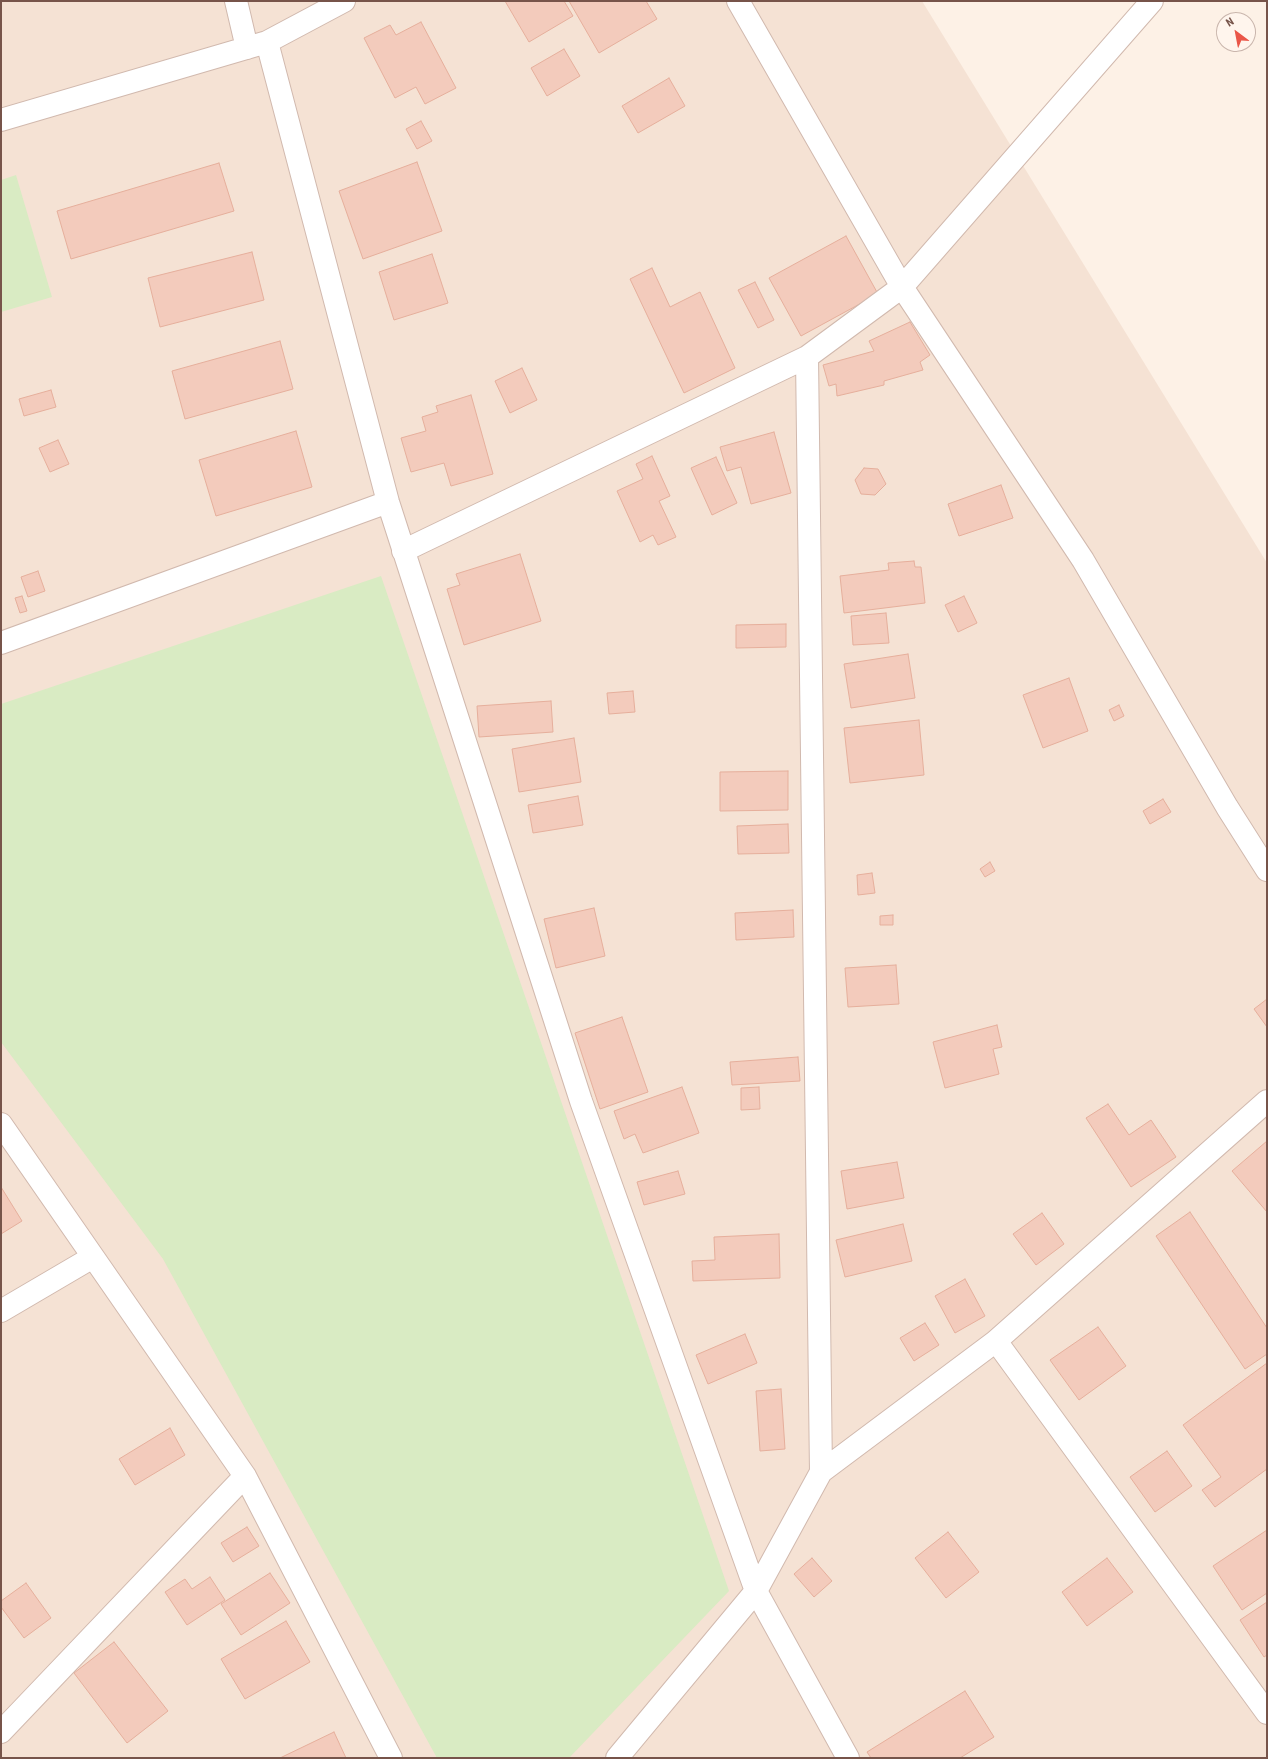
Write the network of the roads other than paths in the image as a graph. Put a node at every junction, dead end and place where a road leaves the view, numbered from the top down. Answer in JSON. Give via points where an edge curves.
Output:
{"nodes":[{"id":1,"x":236,"y":1,"type":"edge"},
{"id":2,"x":344,"y":1,"type":"edge"},
{"id":3,"x":738,"y":1,"type":"edge"},
{"id":4,"x":1152,"y":1,"type":"edge"},
{"id":5,"x":257,"y":45,"type":"junction"},
{"id":6,"x":1,"y":120,"type":"edge"},
{"id":7,"x":902,"y":287,"type":"junction"},
{"id":8,"x":807,"y":357,"type":"junction"},
{"id":9,"x":388,"y":502,"type":"junction"},
{"id":10,"x":403,"y":551,"type":"junction"},
{"id":11,"x":1,"y":643,"type":"edge"},
{"id":12,"x":1267,"y":870,"type":"edge"},
{"id":13,"x":1267,"y":1101,"type":"edge"},
{"id":14,"x":1,"y":1124,"type":"edge"},
{"id":15,"x":93,"y":1257,"type":"junction"},
{"id":16,"x":1,"y":1311,"type":"edge"},
{"id":17,"x":996,"y":1341,"type":"junction"},
{"id":18,"x":821,"y":1472,"type":"junction"},
{"id":19,"x":245,"y":1476,"type":"junction"},
{"id":20,"x":756,"y":1591,"type":"junction"},
{"id":21,"x":1267,"y":1713,"type":"edge"},
{"id":22,"x":1,"y":1732,"type":"edge"},
{"id":23,"x":391,"y":1758,"type":"edge"},
{"id":24,"x":617,"y":1758,"type":"edge"},
{"id":25,"x":848,"y":1758,"type":"edge"}],
"edges":[{"from":1,"to":5,"type":"street"},
{"from":2,"to":5,"type":"street"},
{"from":3,"to":7,"type":"street"},
{"from":4,"to":7,"type":"street"},
{"from":5,"to":6,"type":"street"},
{"from":5,"to":9,"type":"street"},
{"from":7,"to":8,"type":"street"},
{"from":7,"to":12,"type":"street","via":[[1083,560],[1227,807]]},
{"from":8,"to":10,"type":"street"},
{"from":8,"to":18,"type":"street"},
{"from":9,"to":10,"type":"street"},
{"from":9,"to":11,"type":"street"},
{"from":10,"to":20,"type":"street","via":[[581,1101]]},
{"from":13,"to":17,"type":"street"},
{"from":14,"to":15,"type":"street"},
{"from":15,"to":16,"type":"street"},
{"from":15,"to":19,"type":"street"},
{"from":17,"to":18,"type":"street"},
{"from":17,"to":21,"type":"street"},
{"from":18,"to":20,"type":"street"},
{"from":19,"to":22,"type":"street"},
{"from":19,"to":23,"type":"street"},
{"from":20,"to":24,"type":"street"},
{"from":20,"to":25,"type":"street"}]}
